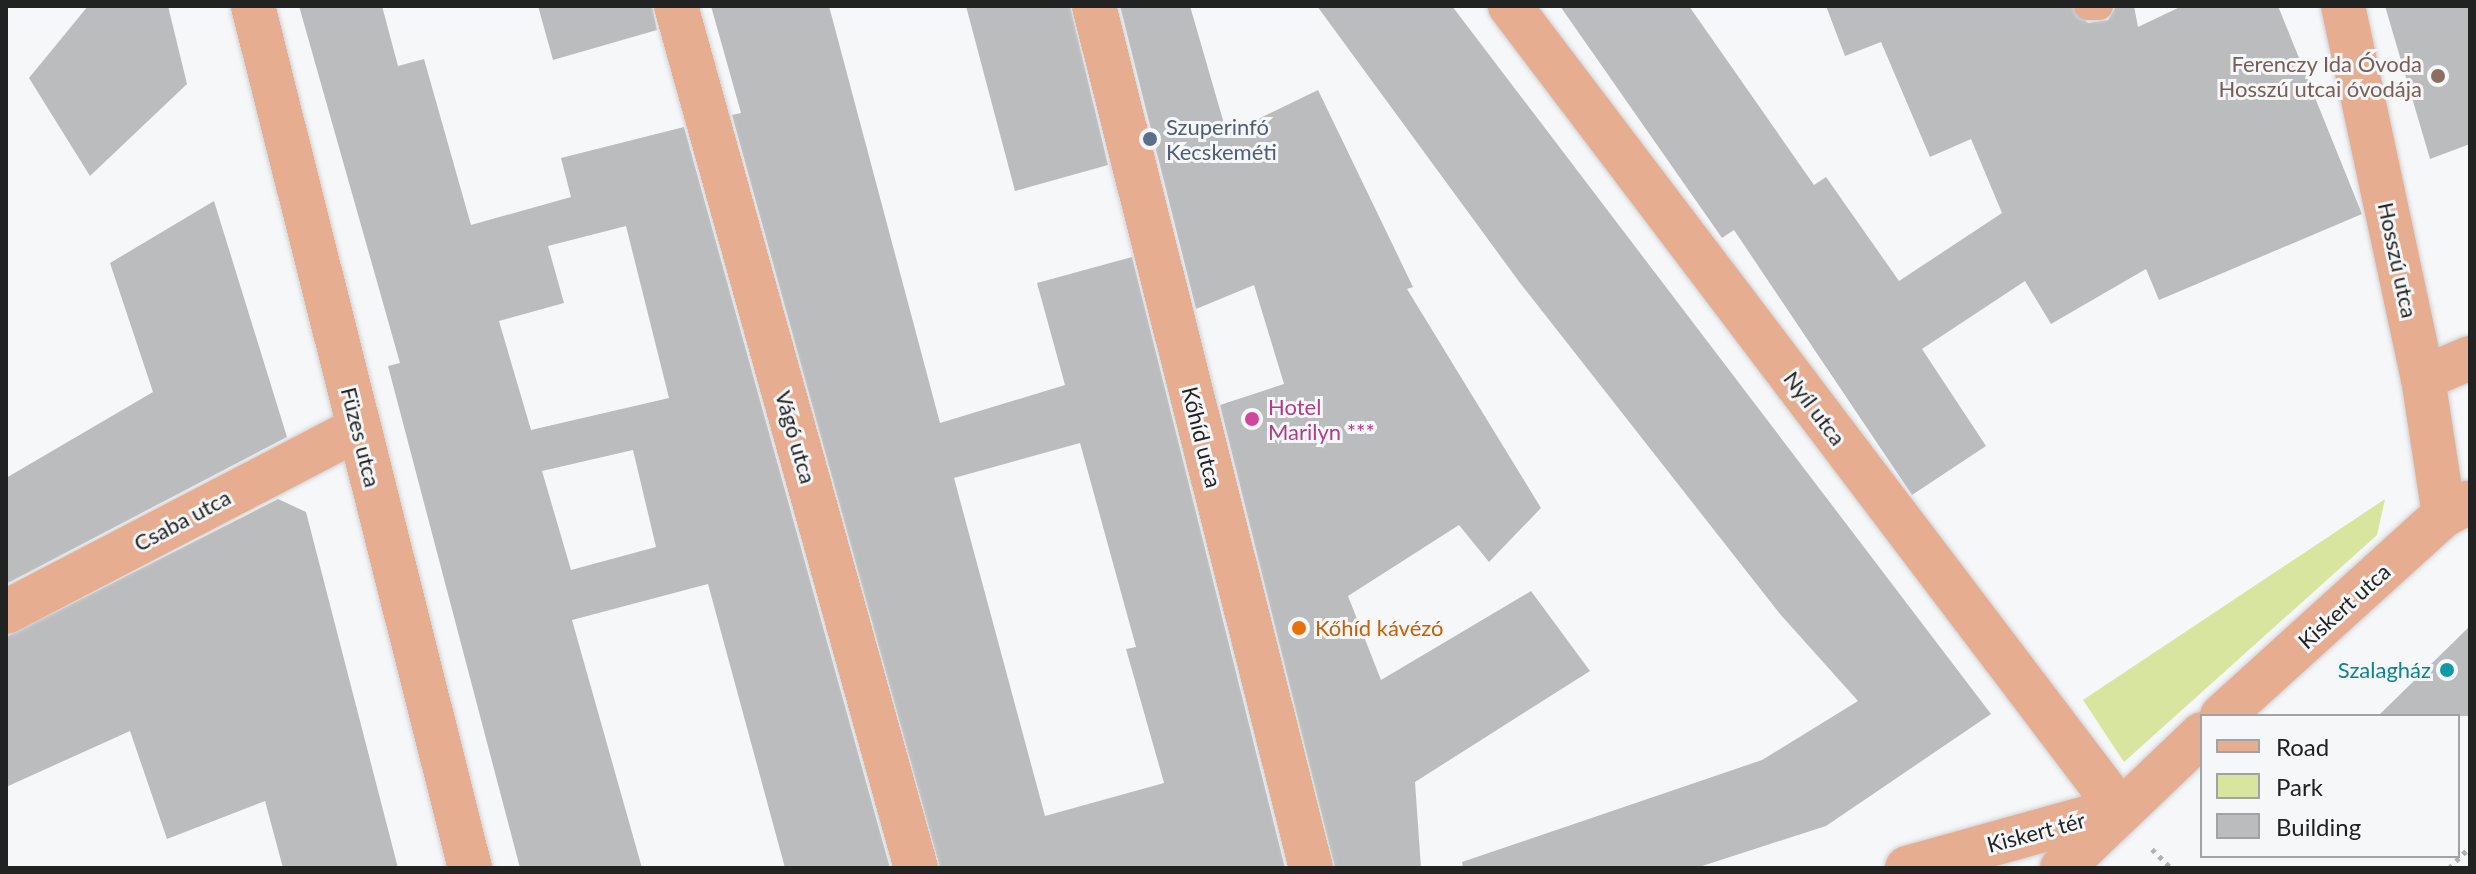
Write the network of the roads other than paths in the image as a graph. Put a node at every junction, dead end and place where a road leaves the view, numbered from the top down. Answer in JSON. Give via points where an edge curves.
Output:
{"nodes":[{"id":1,"x":253,"y":6,"type":"edge"},
{"id":2,"x":676,"y":6,"type":"edge"},
{"id":3,"x":1094,"y":6,"type":"edge"},
{"id":4,"x":1510,"y":6,"type":"edge"},
{"id":5,"x":2088,"y":6,"type":"edge"},
{"id":6,"x":2099,"y":6,"type":"edge"},
{"id":7,"x":2343,"y":6,"type":"edge"},
{"id":8,"x":2470,"y":358,"type":"edge"},
{"id":9,"x":2423,"y":378,"type":"junction"},
{"id":10,"x":359,"y":428,"type":"junction"},
{"id":11,"x":2457,"y":508,"type":"edge"},
{"id":12,"x":6,"y":612,"type":"edge"},
{"id":13,"x":2224,"y":714,"type":"edge"},
{"id":14,"x":2200,"y":736,"type":"edge"},
{"id":15,"x":2119,"y":809,"type":"junction"},
{"id":16,"x":470,"y":868,"type":"edge"},
{"id":17,"x":916,"y":868,"type":"edge"},
{"id":18,"x":1311,"y":868,"type":"edge"},
{"id":19,"x":1907,"y":868,"type":"edge"},
{"id":20,"x":2062,"y":868,"type":"edge"}],
"edges":[{"from":1,"to":10,"type":"street","name":"Füzes utca"},
{"from":2,"to":17,"type":"street","name":"Vágó utca"},
{"from":3,"to":18,"type":"street","name":"Kőhíd utca"},
{"from":4,"to":15,"type":"street","name":"Nyíl utca"},
{"from":5,"to":6,"type":"lane"},
{"from":7,"to":9,"type":"street","name":"Hosszú utca"},
{"from":8,"to":9,"type":"street"},
{"from":9,"to":11,"type":"street","name":"Hosszú utca"},
{"from":10,"to":12,"type":"street","name":"Csaba utca"},
{"from":10,"to":16,"type":"street","name":"Füzes utca"},
{"from":11,"to":13,"type":"street","name":"Kiskert utca"},
{"from":14,"to":15,"type":"street"},
{"from":15,"to":19,"type":"street","name":"Kiskert tér"},
{"from":15,"to":20,"type":"street"}]}
